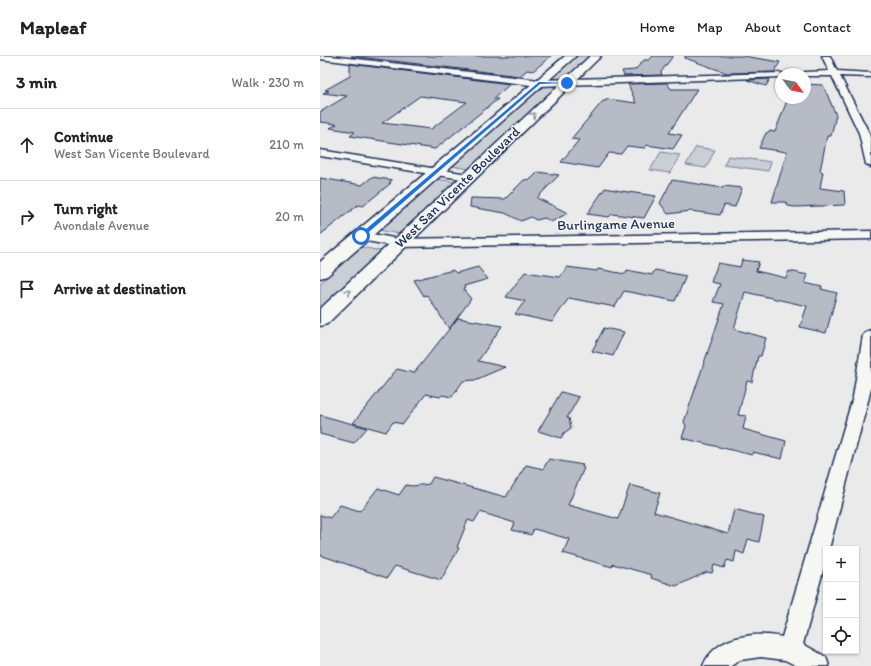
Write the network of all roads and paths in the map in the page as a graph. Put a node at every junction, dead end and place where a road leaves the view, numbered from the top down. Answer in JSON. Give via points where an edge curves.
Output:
{"nodes":[{"id":1,"x":571,"y":56,"type":"edge"},
{"id":2,"x":596,"y":56,"type":"edge"},
{"id":3,"x":826,"y":56,"type":"edge"},
{"id":4,"x":320,"y":57,"type":"edge"},
{"id":5,"x":835,"y":73,"type":"junction"},
{"id":6,"x":811,"y":74,"type":"edge"},
{"id":7,"x":775,"y":75,"type":"edge"},
{"id":8,"x":871,"y":75,"type":"edge"},
{"id":9,"x":539,"y":83,"type":"junction"},
{"id":10,"x":567,"y":83,"type":"junction"},
{"id":11,"x":867,"y":134,"type":"edge"},
{"id":12,"x":320,"y":153,"type":"edge"},
{"id":13,"x":871,"y":164,"type":"edge"},
{"id":14,"x":435,"y":172,"type":"junction"},
{"id":15,"x":468,"y":177,"type":"junction"},
{"id":16,"x":871,"y":235,"type":"edge"},
{"id":17,"x":361,"y":236,"type":"junction"},
{"id":18,"x":399,"y":243,"type":"junction"},
{"id":19,"x":320,"y":272,"type":"edge"},
{"id":20,"x":320,"y":320,"type":"edge"},
{"id":21,"x":871,"y":335,"type":"edge"},
{"id":22,"x":790,"y":650,"type":"junction"},
{"id":23,"x":715,"y":666,"type":"edge"},
{"id":24,"x":817,"y":666,"type":"edge"}],
"edges":[{"from":1,"to":9,"type":"main road","name":"West San Vicente Boulevard"},
{"from":2,"to":10,"type":"main road","name":"West San Vicente Boulevard"},
{"from":3,"to":5,"type":"street"},
{"from":4,"to":9,"type":"street"},
{"from":5,"to":6,"type":"street"},
{"from":5,"to":8,"type":"street"},
{"from":5,"to":11,"type":"street"},
{"from":7,"to":10,"type":"street"},
{"from":9,"to":10,"type":"street"},
{"from":9,"to":14,"type":"main road","name":"West San Vicente Boulevard"},
{"from":15,"to":10,"type":"main road","name":"West San Vicente Boulevard","one_way":true},
{"from":11,"to":13,"type":"street"},
{"from":12,"to":14,"type":"street"},
{"from":14,"to":15,"type":"street"},
{"from":14,"to":17,"type":"main road","name":"West San Vicente Boulevard"},
{"from":15,"to":18,"type":"main road","name":"West San Vicente Boulevard"},
{"from":16,"to":18,"type":"street","name":"Burlingame Avenue"},
{"from":17,"to":18,"type":"street","name":"Burlingame Avenue"},
{"from":17,"to":19,"type":"main road","name":"West San Vicente Boulevard"},
{"from":20,"to":18,"type":"main road","name":"West San Vicente Boulevard","one_way":true},
{"from":21,"to":22,"type":"street","via":[[861,398]]},
{"from":22,"to":23,"type":"street","via":[[767,645],[745,647],[726,656]]},
{"from":22,"to":24,"type":"street"}]}
